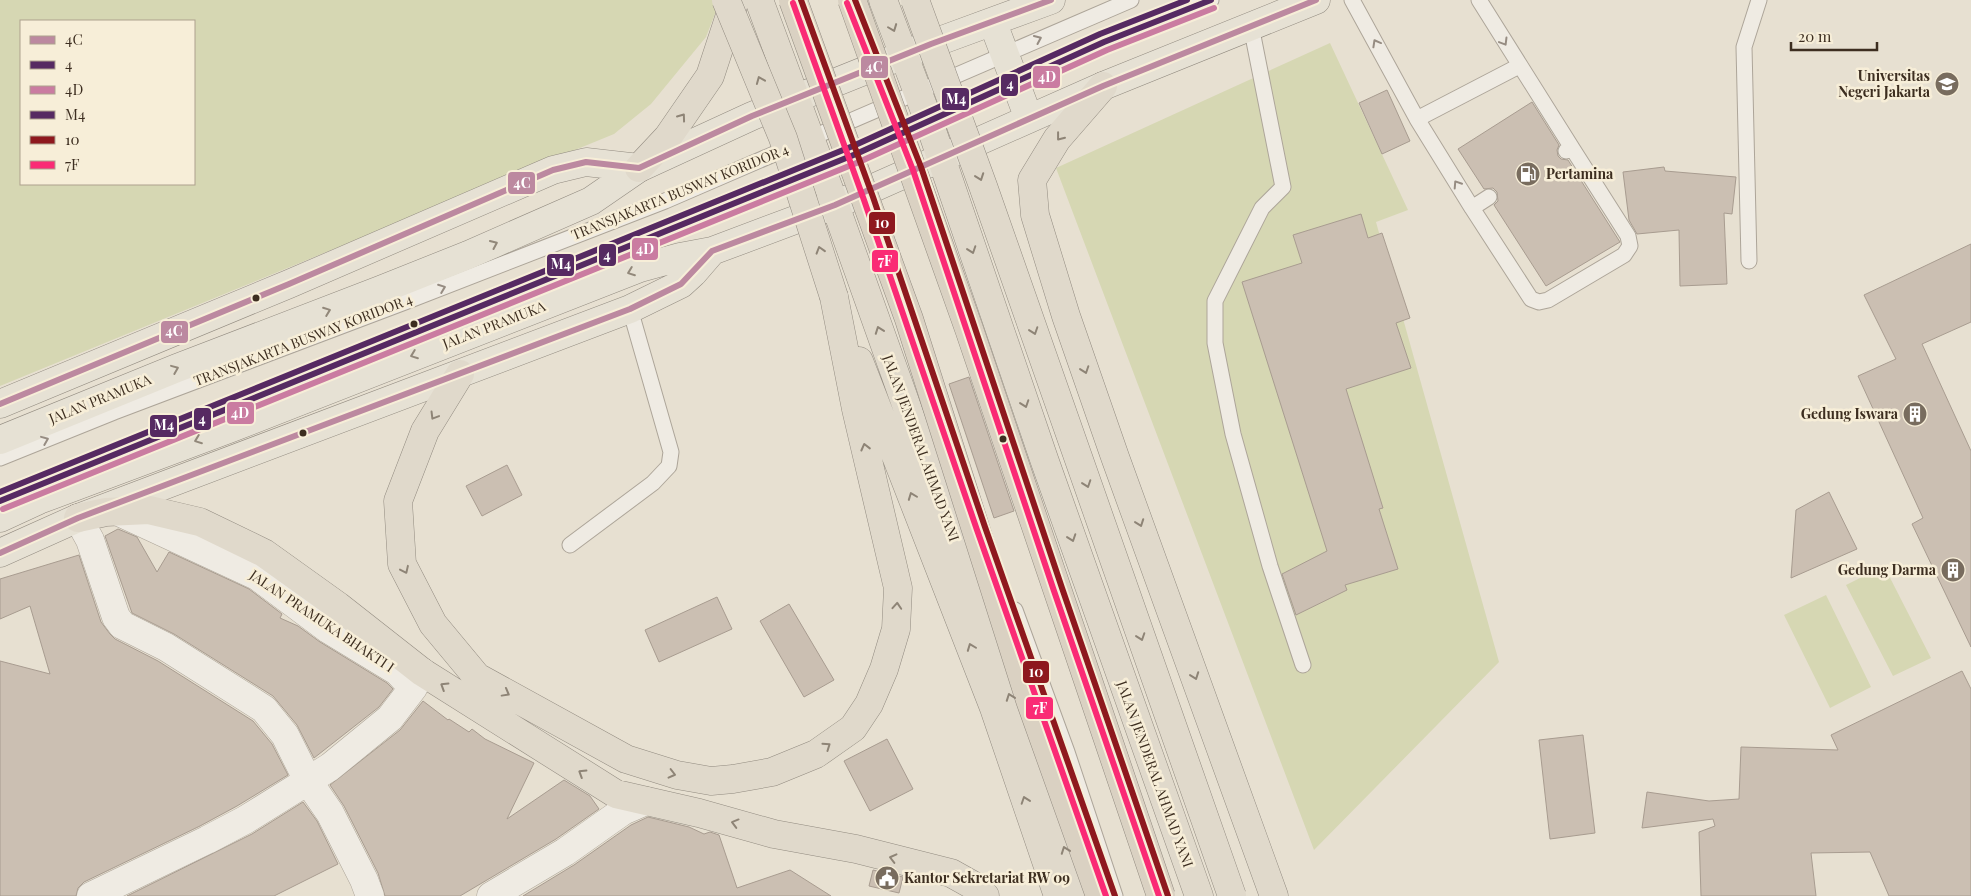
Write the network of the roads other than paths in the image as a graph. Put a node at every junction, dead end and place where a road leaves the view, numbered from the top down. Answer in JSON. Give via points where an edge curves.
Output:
{"nodes":[{"id":1,"x":726,"y":0,"type":"edge"},
{"id":2,"x":735,"y":0,"type":"edge"},
{"id":3,"x":759,"y":0,"type":"edge"},
{"id":4,"x":793,"y":0,"type":"edge"},
{"id":5,"x":801,"y":0,"type":"edge"},
{"id":6,"x":854,"y":0,"type":"edge"},
{"id":7,"x":883,"y":0,"type":"edge"},
{"id":8,"x":915,"y":0,"type":"edge"},
{"id":9,"x":1051,"y":0,"type":"edge"},
{"id":10,"x":1131,"y":0,"type":"edge"},
{"id":11,"x":1211,"y":0,"type":"edge"},
{"id":12,"x":1316,"y":0,"type":"edge"},
{"id":13,"x":1352,"y":0,"type":"edge"},
{"id":14,"x":1479,"y":0,"type":"edge"},
{"id":15,"x":1759,"y":0,"type":"edge"},
{"id":16,"x":993,"y":22,"type":"junction"},
{"id":17,"x":1251,"y":26,"type":"junction"},
{"id":18,"x":1004,"y":54,"type":"junction"},
{"id":19,"x":893,"y":60,"type":"junction"},
{"id":20,"x":1519,"y":66,"type":"junction"},
{"id":21,"x":1015,"y":82,"type":"junction"},
{"id":22,"x":833,"y":84,"type":"junction"},
{"id":23,"x":1103,"y":86,"type":"junction"},
{"id":24,"x":906,"y":96,"type":"junction"},
{"id":25,"x":795,"y":99,"type":"junction"},
{"id":26,"x":1029,"y":119,"type":"junction"},
{"id":27,"x":1417,"y":119,"type":"junction"},
{"id":28,"x":846,"y":122,"type":"junction"},
{"id":29,"x":918,"y":127,"type":"junction"},
{"id":30,"x":810,"y":138,"type":"junction"},
{"id":31,"x":856,"y":154,"type":"junction"},
{"id":32,"x":931,"y":163,"type":"junction"},
{"id":33,"x":639,"y":168,"type":"junction"},
{"id":34,"x":821,"y":168,"type":"junction"},
{"id":35,"x":870,"y":190,"type":"junction"},
{"id":36,"x":1489,"y":198,"type":"dead end"},
{"id":37,"x":835,"y":205,"type":"junction"},
{"id":38,"x":1472,"y":208,"type":"junction"},
{"id":39,"x":712,"y":251,"type":"junction"},
{"id":40,"x":1749,"y":261,"type":"dead end"},
{"id":41,"x":834,"y":296,"type":"junction"},
{"id":42,"x":630,"y":310,"type":"junction"},
{"id":43,"x":460,"y":374,"type":"junction"},
{"id":44,"x":0,"y":404,"type":"edge"},
{"id":45,"x":0,"y":440,"type":"edge"},
{"id":46,"x":0,"y":458,"type":"edge"},
{"id":47,"x":6,"y":509,"type":"edge"},
{"id":48,"x":78,"y":518,"type":"junction"},
{"id":49,"x":570,"y":545,"type":"dead end"},
{"id":50,"x":0,"y":553,"type":"edge"},
{"id":51,"x":1304,"y":665,"type":"dead end"},
{"id":52,"x":417,"y":680,"type":"junction"},
{"id":53,"x":308,"y":781,"type":"junction"},
{"id":54,"x":646,"y":801,"type":"junction"},
{"id":55,"x":91,"y":896,"type":"edge"},
{"id":56,"x":370,"y":896,"type":"edge"},
{"id":57,"x":491,"y":896,"type":"edge"},
{"id":58,"x":985,"y":896,"type":"edge"},
{"id":59,"x":1058,"y":896,"type":"edge"},
{"id":60,"x":1081,"y":896,"type":"edge"},
{"id":61,"x":1100,"y":896,"type":"edge"},
{"id":62,"x":1115,"y":896,"type":"edge"},
{"id":63,"x":1161,"y":896,"type":"edge"},
{"id":64,"x":1168,"y":896,"type":"edge"},
{"id":65,"x":1199,"y":896,"type":"edge"},
{"id":66,"x":1232,"y":896,"type":"edge"},
{"id":67,"x":1274,"y":896,"type":"edge"}],
"edges":[{"from":41,"to":1,"type":"highway","one_way":true,"bridge":true,"via":[[784,138]]},
{"from":33,"to":2,"type":"highway","one_way":true,"via":[[668,137],[710,76]]},
{"from":3,"to":25,"type":"highway","name":"JALAN JENDERAL AHMAD YANI"},
{"from":4,"to":61,"type":"highway","bridge":true,"via":[[909,319],[1030,700]]},
{"from":5,"to":22,"type":"lane"},
{"from":6,"to":19,"type":"lane"},
{"from":6,"to":63,"type":"highway","bridge":true},
{"from":7,"to":19,"type":"highway","name":"JALAN JENDERAL AHMAD YANI","one_way":true},
{"from":8,"to":66,"type":"highway","one_way":true,"bridge":true},
{"from":9,"to":16,"type":"main road","name":"JALAN PRAMUKA"},
{"from":18,"to":10,"type":"lane","name":"TRANSJAKARTA BUSWAY KORIDOR 4","one_way":true},
{"from":11,"to":21,"type":"lane"},
{"from":12,"to":17,"type":"main road","name":"JALAN PRAMUKA"},
{"from":27,"to":13,"type":"lane","one_way":true},
{"from":14,"to":20,"type":"lane","one_way":true},
{"from":15,"to":40,"type":"lane","via":[[1744,47]]},
{"from":16,"to":18,"type":"main road"},
{"from":16,"to":19,"type":"main road","name":"JALAN PRAMUKA"},
{"from":17,"to":23,"type":"main road","name":"JALAN PRAMUKA"},
{"from":17,"to":51,"type":"lane","via":[[1283,187],[1262,208],[1215,301],[1215,343],[1235,443],[1270,566]]},
{"from":18,"to":21,"type":"main road"},
{"from":18,"to":24,"type":"lane","name":"TRANSJAKARTA BUSWAY KORIDOR 4"},
{"from":19,"to":22,"type":"main road","name":"JALAN PRAMUKA"},
{"from":19,"to":24,"type":"highway","name":"JALAN JENDERAL AHMAD YANI"},
{"from":20,"to":27,"type":"lane"},
{"from":20,"to":38,"type":"lane","via":[[1569,150],[1628,236],[1630,246],[1624,255],[1548,300],[1539,302],[1532,299]]},
{"from":21,"to":26,"type":"main road"},
{"from":21,"to":29,"type":"lane"},
{"from":22,"to":25,"type":"main road","name":"JALAN PRAMUKA"},
{"from":22,"to":28,"type":"lane"},
{"from":23,"to":26,"type":"main road","name":"JALAN PRAMUKA"},
{"from":23,"to":67,"type":"highway","one_way":true,"via":[[1058,139],[1032,180],[1035,215],[1066,316]]},
{"from":24,"to":28,"type":"lane","name":"TRANSJAKARTA BUSWAY KORIDOR 4"},
{"from":24,"to":29,"type":"highway","name":"JALAN JENDERAL AHMAD YANI"},
{"from":25,"to":30,"type":"highway","name":"JALAN JENDERAL AHMAD YANI"},
{"from":25,"to":33,"type":"main road","name":"JALAN PRAMUKA"},
{"from":26,"to":32,"type":"main road","name":"JALAN PRAMUKA"},
{"from":38,"to":27,"type":"lane","one_way":true},
{"from":28,"to":30,"type":"lane","name":"TRANSJAKARTA BUSWAY KORIDOR 4"},
{"from":28,"to":31,"type":"lane"},
{"from":29,"to":31,"type":"lane"},
{"from":29,"to":32,"type":"highway","name":"JALAN JENDERAL AHMAD YANI"},
{"from":30,"to":34,"type":"highway","name":"JALAN JENDERAL AHMAD YANI"},
{"from":46,"to":30,"type":"lane","name":"TRANSJAKARTA BUSWAY KORIDOR 4","one_way":true,"via":[[665,201]]},
{"from":31,"to":34,"type":"lane"},
{"from":31,"to":35,"type":"lane"},
{"from":32,"to":35,"type":"main road","name":"JALAN PRAMUKA"},
{"from":32,"to":64,"type":"lane","via":[[1065,598]]},
{"from":32,"to":65,"type":"highway","name":"JALAN JENDERAL AHMAD YANI","one_way":true},
{"from":33,"to":44,"type":"main road","via":[[586,162],[553,170]]},
{"from":45,"to":33,"type":"main road","name":"JALAN PRAMUKA","one_way":true,"via":[[468,255],[591,201]]},
{"from":34,"to":37,"type":"highway","name":"JALAN JENDERAL AHMAD YANI"},
{"from":34,"to":47,"type":"lane"},
{"from":35,"to":37,"type":"main road","name":"JALAN PRAMUKA"},
{"from":35,"to":62,"type":"lane"},
{"from":36,"to":38,"type":"lane"},
{"from":37,"to":39,"type":"main road","name":"JALAN PRAMUKA"},
{"from":60,"to":37,"type":"highway","name":"JALAN JENDERAL AHMAD YANI","one_way":true},
{"from":39,"to":42,"type":"main road","name":"JALAN PRAMUKA","via":[[681,284]]},
{"from":39,"to":47,"type":"main road","name":"JALAN PRAMUKA","one_way":true,"via":[[640,268]]},
{"from":43,"to":41,"type":"highway","one_way":true,"via":[[425,431],[398,501],[402,564],[433,624],[477,676],[626,759],[677,775],[711,781],[772,772],[816,754],[853,728],[869,704],[896,629],[898,588],[856,409]]},
{"from":59,"to":41,"type":"highway","one_way":true,"via":[[994,708]]},
{"from":42,"to":43,"type":"main road","name":"JALAN PRAMUKA"},
{"from":42,"to":49,"type":"lane","via":[[671,452],[669,466],[653,483]]},
{"from":43,"to":48,"type":"main road","name":"JALAN PRAMUKA"},
{"from":47,"to":48,"type":"main road"},
{"from":48,"to":50,"type":"main road","name":"JALAN PRAMUKA"},
{"from":48,"to":52,"type":"highway","via":[[106,512],[149,510],[200,522],[264,553],[338,606]]},
{"from":48,"to":53,"type":"street","via":[[90,540],[122,626],[166,647],[264,709],[285,735]]},
{"from":52,"to":53,"type":"street","via":[[390,718]]},
{"from":54,"to":52,"type":"highway","one_way":true,"via":[[616,794]]},
{"from":53,"to":55,"type":"street","via":[[207,840]]},
{"from":53,"to":56,"type":"street","via":[[330,813]]},
{"from":54,"to":57,"type":"street","via":[[623,812],[565,852]]},
{"from":58,"to":54,"type":"highway","one_way":true,"via":[[952,873],[856,849],[774,834]]}]}
